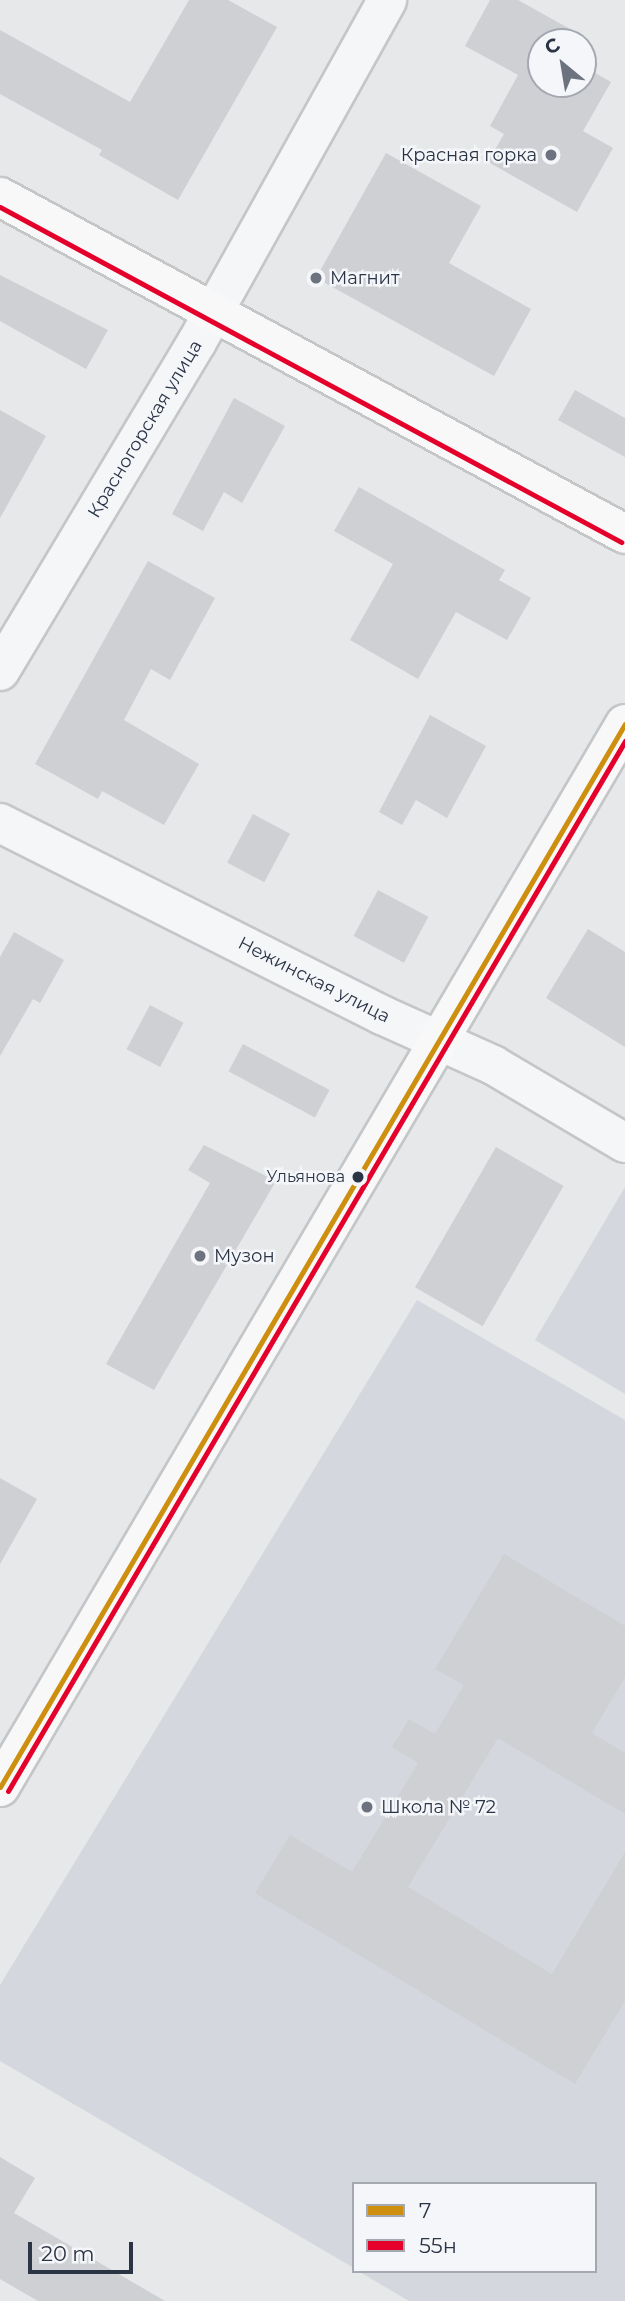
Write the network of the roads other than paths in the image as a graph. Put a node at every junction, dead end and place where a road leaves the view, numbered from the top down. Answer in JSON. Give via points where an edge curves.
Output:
{"nodes":[{"id":1,"x":387,"y":0,"type":"edge"},
{"id":2,"x":0,"y":197,"type":"edge"},
{"id":3,"x":212,"y":315,"type":"junction"},
{"id":4,"x":625,"y":534,"type":"edge"},
{"id":5,"x":0,"y":671,"type":"edge"},
{"id":6,"x":625,"y":724,"type":"edge"},
{"id":7,"x":0,"y":823,"type":"edge"},
{"id":8,"x":439,"y":1039,"type":"junction"},
{"id":9,"x":625,"y":1143,"type":"edge"},
{"id":10,"x":0,"y":1787,"type":"edge"}],
"edges":[{"from":1,"to":3,"type":"street","name":"Красногорская улица"},
{"from":2,"to":3,"type":"main road"},
{"from":3,"to":4,"type":"main road"},
{"from":3,"to":5,"type":"street","name":"Красногорская улица"},
{"from":6,"to":8,"type":"main road"},
{"from":7,"to":8,"type":"street","name":"Нежинская улица","via":[[382,1015]]},
{"from":8,"to":9,"type":"street","name":"Нежинская улица","via":[[493,1065]]},
{"from":8,"to":10,"type":"main road"}]}
